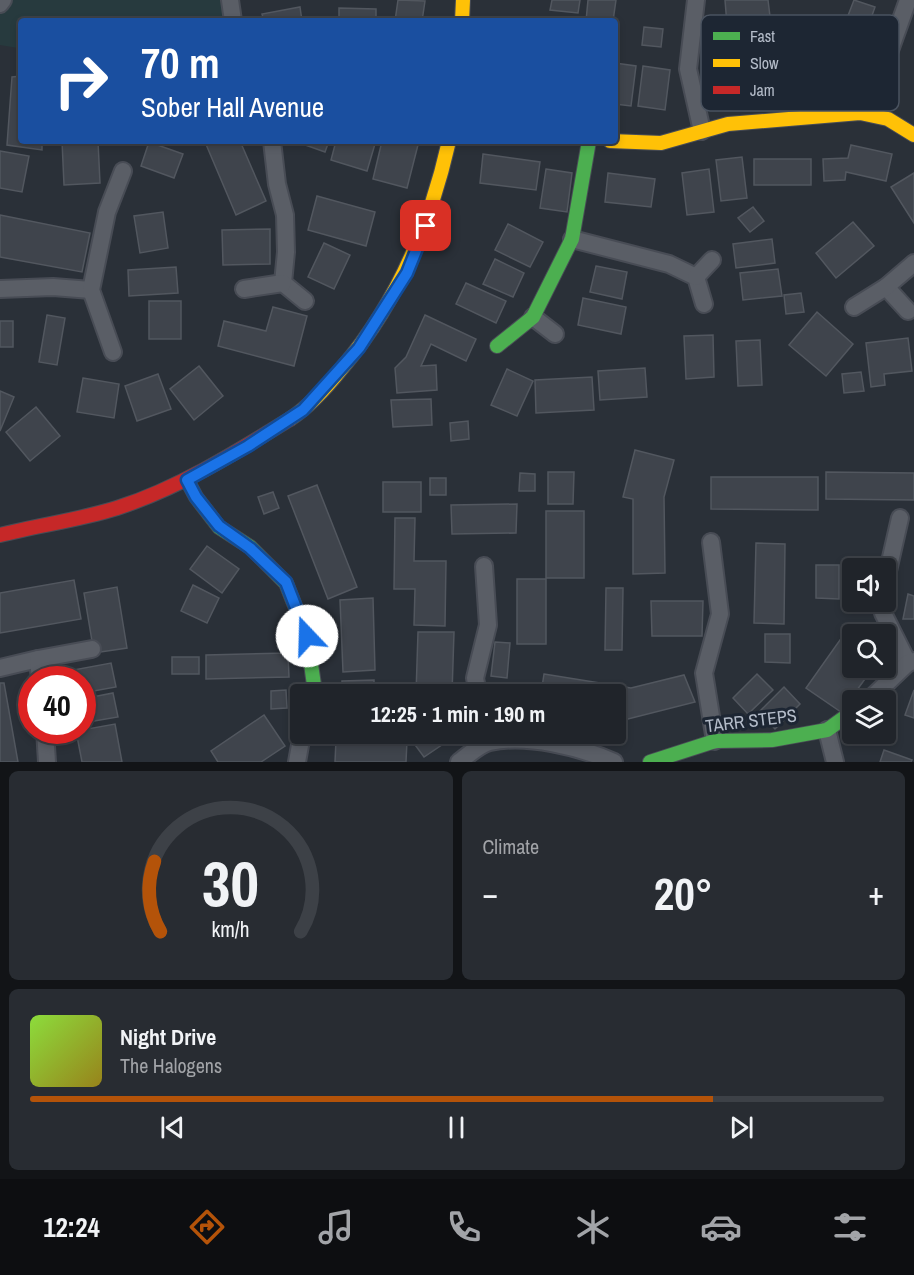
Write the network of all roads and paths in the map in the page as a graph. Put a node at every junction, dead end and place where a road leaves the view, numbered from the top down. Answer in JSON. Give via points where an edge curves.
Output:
{"nodes":[{"id":1,"x":3,"y":0,"type":"edge"},
{"id":2,"x":230,"y":0,"type":"edge"},
{"id":3,"x":463,"y":0,"type":"edge"},
{"id":4,"x":696,"y":0,"type":"edge"},
{"id":5,"x":908,"y":0,"type":"edge"},
{"id":6,"x":0,"y":4,"type":"edge"},
{"id":7,"x":233,"y":18,"type":"edge"},
{"id":8,"x":462,"y":18,"type":"edge"},
{"id":9,"x":899,"y":25,"type":"edge"},
{"id":10,"x":875,"y":111,"type":"edge"},
{"id":11,"x":874,"y":114,"type":"junction"},
{"id":12,"x":702,"y":131,"type":"junction"},
{"id":13,"x":914,"y":135,"type":"edge"},
{"id":14,"x":618,"y":141,"type":"edge"},
{"id":15,"x":272,"y":144,"type":"edge"},
{"id":16,"x":447,"y":144,"type":"edge"},
{"id":17,"x":588,"y":144,"type":"edge"},
{"id":18,"x":123,"y":171,"type":"dead end"},
{"id":19,"x":572,"y":239,"type":"junction"},
{"id":20,"x":711,"y":260,"type":"dead end"},
{"id":21,"x":914,"y":263,"type":"edge"},
{"id":22,"x":696,"y":277,"type":"junction"},
{"id":23,"x":283,"y":283,"type":"junction"},
{"id":24,"x":886,"y":287,"type":"junction"},
{"id":25,"x":244,"y":289,"type":"dead end"},
{"id":26,"x":0,"y":290,"type":"edge"},
{"id":27,"x":91,"y":290,"type":"junction"},
{"id":28,"x":305,"y":302,"type":"dead end"},
{"id":29,"x":704,"y":304,"type":"dead end"},
{"id":30,"x":854,"y":307,"type":"dead end"},
{"id":31,"x":908,"y":311,"type":"dead end"},
{"id":32,"x":532,"y":317,"type":"junction"},
{"id":33,"x":555,"y":334,"type":"dead end"},
{"id":34,"x":497,"y":346,"type":"dead end"},
{"id":35,"x":113,"y":352,"type":"dead end"},
{"id":36,"x":187,"y":480,"type":"junction"},
{"id":37,"x":900,"y":518,"type":"dead end"},
{"id":38,"x":0,"y":535,"type":"edge"},
{"id":39,"x":711,"y":542,"type":"dead end"},
{"id":40,"x":891,"y":558,"type":"edge"},
{"id":41,"x":484,"y":566,"type":"dead end"},
{"id":42,"x":883,"y":612,"type":"edge"},
{"id":43,"x":92,"y":650,"type":"dead end"},
{"id":44,"x":38,"y":659,"type":"junction"},
{"id":45,"x":911,"y":662,"type":"edge"},
{"id":46,"x":39,"y":666,"type":"edge"},
{"id":47,"x":0,"y":668,"type":"edge"},
{"id":48,"x":314,"y":684,"type":"edge"},
{"id":49,"x":476,"y":684,"type":"edge"},
{"id":50,"x":880,"y":690,"type":"edge"},
{"id":51,"x":842,"y":719,"type":"edge"},
{"id":52,"x":827,"y":729,"type":"junction"},
{"id":53,"x":715,"y":741,"type":"junction"},
{"id":54,"x":46,"y":744,"type":"edge"},
{"id":55,"x":300,"y":744,"type":"edge"},
{"id":56,"x":481,"y":744,"type":"edge"},
{"id":57,"x":550,"y":744,"type":"edge"},
{"id":58,"x":47,"y":762,"type":"edge"},
{"id":59,"x":297,"y":762,"type":"edge"},
{"id":60,"x":459,"y":762,"type":"edge"},
{"id":61,"x":614,"y":762,"type":"edge"},
{"id":62,"x":650,"y":762,"type":"edge"},
{"id":63,"x":834,"y":762,"type":"edge"}],
"edges":[{"from":1,"to":6,"type":"street"},
{"from":2,"to":7,"type":"street"},
{"from":3,"to":8,"type":"street"},
{"from":4,"to":12,"type":"street","via":[[688,69]]},
{"from":5,"to":9,"type":"street"},
{"from":10,"to":11,"type":"street"},
{"from":11,"to":12,"type":"street","via":[[728,124]]},
{"from":11,"to":13,"type":"street","via":[[890,119]]},
{"from":12,"to":14,"type":"street","via":[[660,142]]},
{"from":15,"to":23,"type":"street","via":[[285,215]]},
{"from":16,"to":36,"type":"street","via":[[426,226],[407,273],[359,348],[303,410]]},
{"from":17,"to":19,"type":"street"},
{"from":18,"to":27,"type":"street","via":[[107,212]]},
{"from":19,"to":22,"type":"street","via":[[669,264]]},
{"from":19,"to":32,"type":"street"},
{"from":20,"to":22,"type":"street"},
{"from":21,"to":24,"type":"street"},
{"from":22,"to":29,"type":"street"},
{"from":23,"to":25,"type":"street"},
{"from":23,"to":28,"type":"street"},
{"from":24,"to":30,"type":"street"},
{"from":24,"to":31,"type":"street"},
{"from":26,"to":27,"type":"street"},
{"from":27,"to":35,"type":"street"},
{"from":32,"to":33,"type":"street"},
{"from":32,"to":34,"type":"street"},
{"from":36,"to":38,"type":"street","via":[[117,508]]},
{"from":36,"to":48,"type":"street","via":[[219,526],[250,548],[286,582],[307,636]]},
{"from":37,"to":40,"type":"street"},
{"from":39,"to":53,"type":"street","via":[[720,614],[704,673]]},
{"from":41,"to":49,"type":"street","via":[[488,625]]},
{"from":42,"to":45,"type":"street"},
{"from":43,"to":44,"type":"street"},
{"from":44,"to":46,"type":"street"},
{"from":44,"to":47,"type":"street"},
{"from":45,"to":50,"type":"street"},
{"from":51,"to":52,"type":"street","name":"TARR STEPS"},
{"from":52,"to":53,"type":"street","name":"TARR STEPS","via":[[772,740]]},
{"from":52,"to":63,"type":"street"},
{"from":53,"to":62,"type":"street","name":"TARR STEPS"},
{"from":54,"to":58,"type":"street"},
{"from":55,"to":59,"type":"street"},
{"from":56,"to":60,"type":"street"},
{"from":57,"to":61,"type":"street"}]}
